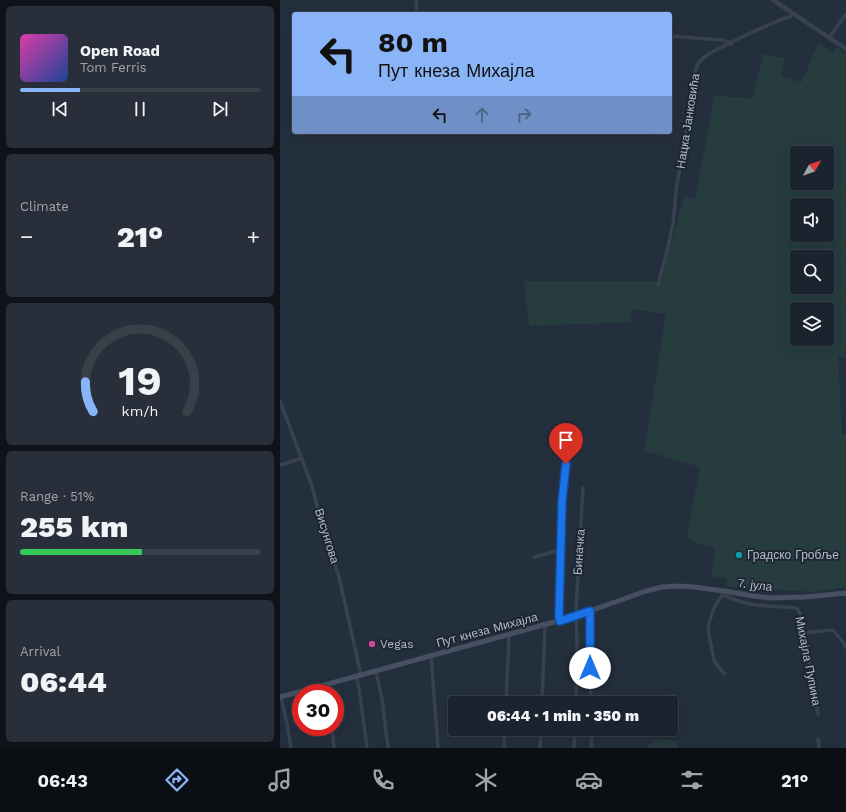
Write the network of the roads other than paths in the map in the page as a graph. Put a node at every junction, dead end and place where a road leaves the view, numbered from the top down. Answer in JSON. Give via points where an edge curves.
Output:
{"nodes":[{"id":1,"x":416,"y":0,"type":"edge"},
{"id":2,"x":773,"y":0,"type":"edge"},
{"id":3,"x":417,"y":12,"type":"edge"},
{"id":4,"x":792,"y":13,"type":"junction"},
{"id":5,"x":846,"y":14,"type":"edge"},
{"id":6,"x":672,"y":36,"type":"edge"},
{"id":7,"x":829,"y":38,"type":"junction"},
{"id":8,"x":731,"y":44,"type":"junction"},
{"id":9,"x":846,"y":49,"type":"edge"},
{"id":10,"x":658,"y":284,"type":"dead end"},
{"id":11,"x":280,"y":401,"type":"edge"},
{"id":12,"x":302,"y":458,"type":"junction"},
{"id":13,"x":566,"y":464,"type":"dead end"},
{"id":14,"x":280,"y":465,"type":"edge"},
{"id":15,"x":583,"y":488,"type":"dead end"},
{"id":16,"x":561,"y":550,"type":"junction"},
{"id":17,"x":534,"y":558,"type":"dead end"},
{"id":18,"x":663,"y":587,"type":"joint"},
{"id":19,"x":846,"y":592,"type":"edge"},
{"id":20,"x":723,"y":593,"type":"junction"},
{"id":21,"x":590,"y":611,"type":"junction"},
{"id":22,"x":576,"y":616,"type":"junction"},
{"id":23,"x":560,"y":621,"type":"junction"},
{"id":24,"x":544,"y":625,"type":"junction"},
{"id":25,"x":804,"y":633,"type":"junction"},
{"id":26,"x":509,"y":635,"type":"junction"},
{"id":27,"x":846,"y":648,"type":"edge"},
{"id":28,"x":431,"y":656,"type":"junction"},
{"id":29,"x":376,"y":671,"type":"junction"},
{"id":30,"x":725,"y":674,"type":"dead end"},
{"id":31,"x":358,"y":676,"type":"junction"},
{"id":32,"x":329,"y":684,"type":"edge"},
{"id":33,"x":292,"y":694,"type":"edge"},
{"id":34,"x":506,"y":696,"type":"edge"},
{"id":35,"x":542,"y":696,"type":"edge"},
{"id":36,"x":576,"y":696,"type":"edge"},
{"id":37,"x":591,"y":696,"type":"edge"},
{"id":38,"x":280,"y":697,"type":"edge"},
{"id":39,"x":818,"y":714,"type":"dead end"},
{"id":40,"x":333,"y":736,"type":"edge"},
{"id":41,"x":505,"y":736,"type":"edge"},
{"id":42,"x":541,"y":736,"type":"edge"},
{"id":43,"x":575,"y":736,"type":"edge"},
{"id":44,"x":592,"y":736,"type":"edge"},
{"id":45,"x":818,"y":739,"type":"dead end"},
{"id":46,"x":291,"y":748,"type":"edge"},
{"id":47,"x":334,"y":748,"type":"edge"},
{"id":48,"x":367,"y":748,"type":"edge"},
{"id":49,"x":388,"y":748,"type":"edge"},
{"id":50,"x":438,"y":748,"type":"edge"},
{"id":51,"x":504,"y":748,"type":"edge"},
{"id":52,"x":540,"y":748,"type":"edge"},
{"id":53,"x":574,"y":748,"type":"edge"},
{"id":54,"x":591,"y":748,"type":"edge"},
{"id":55,"x":820,"y":748,"type":"edge"}],
"edges":[{"from":1,"to":3,"type":"street"},
{"from":2,"to":4,"type":"street"},
{"from":4,"to":7,"type":"street"},
{"from":4,"to":8,"type":"street","name":"Нацка Јанковића","via":[[790,17]]},
{"from":5,"to":7,"type":"street"},
{"from":6,"to":8,"type":"street","via":[[722,40]]},
{"from":7,"to":9,"type":"street"},
{"from":8,"to":10,"type":"street","name":"Нацка Јанковића","via":[[710,53],[697,66],[672,230]]},
{"from":11,"to":12,"type":"street","name":"Висунгова"},
{"from":12,"to":14,"type":"street"},
{"from":12,"to":31,"type":"street","name":"Висунгова","via":[[339,577]]},
{"from":13,"to":16,"type":"street"},
{"from":15,"to":22,"type":"street","name":"Биначка"},
{"from":16,"to":17,"type":"street"},
{"from":16,"to":23,"type":"street"},
{"from":18,"to":20,"type":"main road","name":"7. јула","via":[[688,586]]},
{"from":18,"to":21,"type":"main road","name":"Пут кнеза Михајла"},
{"from":19,"to":20,"type":"main road","name":"7. јула","via":[[770,598]]},
{"from":20,"to":25,"type":"street","name":"Михајла Пупина","via":[[755,605],[797,608]]},
{"from":20,"to":30,"type":"street","via":[[708,626],[714,660]]},
{"from":21,"to":22,"type":"main road","name":"Пут кнеза Михајла"},
{"from":21,"to":37,"type":"street"},
{"from":22,"to":23,"type":"main road","name":"Пут кнеза Михајла"},
{"from":22,"to":36,"type":"street","name":"Биначка"},
{"from":23,"to":24,"type":"main road","name":"Пут кнеза Михајла"},
{"from":24,"to":26,"type":"main road","name":"Пут кнеза Михајла"},
{"from":24,"to":35,"type":"street"},
{"from":25,"to":27,"type":"street","via":[[833,630]]},
{"from":25,"to":39,"type":"street","name":"Михајла Пупина"},
{"from":26,"to":28,"type":"main road","name":"Пут кнеза Михајла"},
{"from":26,"to":34,"type":"street"},
{"from":28,"to":29,"type":"main road","name":"Пут кнеза Михајла"},
{"from":28,"to":50,"type":"street"},
{"from":29,"to":31,"type":"main road","name":"Пут кнеза Михајла"},
{"from":29,"to":49,"type":"street"},
{"from":31,"to":32,"type":"main road","name":"Пут кнеза Михајла"},
{"from":31,"to":48,"type":"street","name":"Висунгова"},
{"from":33,"to":38,"type":"main road","name":"Пут кнеза Михајла"},
{"from":38,"to":46,"type":"street"},
{"from":40,"to":47,"type":"street"},
{"from":41,"to":51,"type":"street"},
{"from":42,"to":52,"type":"street"},
{"from":43,"to":53,"type":"street"},
{"from":44,"to":54,"type":"street"},
{"from":45,"to":55,"type":"street"}]}
